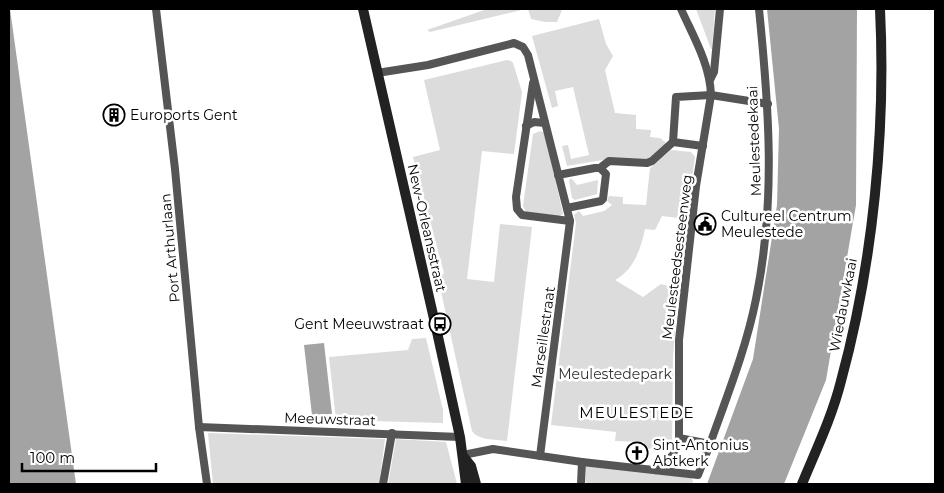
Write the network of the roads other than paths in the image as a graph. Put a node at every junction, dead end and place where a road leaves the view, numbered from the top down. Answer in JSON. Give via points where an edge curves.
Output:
{"nodes":[{"id":1,"x":156,"y":9,"type":"edge"},
{"id":2,"x":362,"y":9,"type":"edge"},
{"id":3,"x":681,"y":9,"type":"edge"},
{"id":4,"x":720,"y":9,"type":"edge"},
{"id":5,"x":759,"y":9,"type":"edge"},
{"id":6,"x":880,"y":9,"type":"edge"},
{"id":7,"x":377,"y":74,"type":"junction"},
{"id":8,"x":534,"y":78,"type":"junction"},
{"id":9,"x":710,"y":80,"type":"junction"},
{"id":10,"x":711,"y":95,"type":"junction"},
{"id":11,"x":768,"y":104,"type":"junction"},
{"id":12,"x":545,"y":123,"type":"junction"},
{"id":13,"x":526,"y":126,"type":"junction"},
{"id":14,"x":673,"y":142,"type":"junction"},
{"id":15,"x":703,"y":146,"type":"junction"},
{"id":16,"x":600,"y":168,"type":"junction"},
{"id":17,"x":558,"y":175,"type":"junction"},
{"id":18,"x":567,"y":208,"type":"junction"},
{"id":19,"x":570,"y":221,"type":"junction"},
{"id":20,"x":200,"y":427,"type":"junction"},
{"id":21,"x":392,"y":433,"type":"junction"},
{"id":22,"x":460,"y":437,"type":"junction"},
{"id":23,"x":679,"y":438,"type":"junction"},
{"id":24,"x":710,"y":444,"type":"junction"},
{"id":25,"x":463,"y":455,"type":"junction"},
{"id":26,"x":540,"y":456,"type":"junction"},
{"id":27,"x":582,"y":462,"type":"junction"},
{"id":28,"x":658,"y":470,"type":"junction"},
{"id":29,"x":698,"y":475,"type":"junction"},
{"id":30,"x":806,"y":483,"type":"edge"},
{"id":31,"x":207,"y":484,"type":"edge"},
{"id":32,"x":384,"y":484,"type":"edge"},
{"id":33,"x":466,"y":484,"type":"edge"},
{"id":34,"x":476,"y":484,"type":"edge"},
{"id":35,"x":581,"y":484,"type":"edge"},
{"id":36,"x":695,"y":484,"type":"edge"}],
"edges":[{"from":1,"to":20,"type":"street","name":"Port Arthurlaan"},
{"from":2,"to":7,"type":"main road","name":"New-Orleansstraat"},
{"from":3,"to":9,"type":"street","name":"Meulesteedsesteenweg"},
{"from":4,"to":9,"type":"street","name":"Meulesteedsesteenweg","via":[[714,72]]},
{"from":5,"to":11,"type":"street","name":"Meulestedekaai"},
{"from":6,"to":30,"type":"main road","name":"Wiedauwkaai","via":[[880,115],[865,263],[841,382]]},
{"from":7,"to":8,"type":"street","name":"Marseillestraat","via":[[514,43],[528,55]]},
{"from":7,"to":22,"type":"main road","name":"New-Orleansstraat"},
{"from":8,"to":12,"type":"street","name":"Marseillestraat"},
{"from":8,"to":13,"type":"street","name":"Marseillestraat"},
{"from":9,"to":10,"type":"street","name":"Meulesteedsesteenweg"},
{"from":10,"to":11,"type":"street"},
{"from":10,"to":14,"type":"street","via":[[676,97]]},
{"from":10,"to":15,"type":"street","name":"Meulesteedsesteenweg"},
{"from":11,"to":24,"type":"street","name":"Meulestedekaai","via":[[768,212],[756,299],[748,336]]},
{"from":12,"to":13,"type":"street","via":[[534,122]]},
{"from":12,"to":17,"type":"street","name":"Marseillestraat"},
{"from":13,"to":19,"type":"street","name":"Marseillestraat","via":[[517,209],[522,215]]},
{"from":14,"to":15,"type":"street"},
{"from":14,"to":16,"type":"street","via":[[647,163],[609,161]]},
{"from":15,"to":23,"type":"street","name":"Meulesteedsesteenweg","via":[[679,340]]},
{"from":16,"to":17,"type":"street"},
{"from":16,"to":18,"type":"street","via":[[606,174],[601,201]]},
{"from":17,"to":18,"type":"street","name":"Marseillestraat"},
{"from":18,"to":19,"type":"street","name":"Marseillestraat"},
{"from":19,"to":26,"type":"street","name":"Marseillestraat"},
{"from":20,"to":21,"type":"street","name":"Meeuwstraat"},
{"from":20,"to":31,"type":"street","name":"Port Arthurlaan"},
{"from":21,"to":22,"type":"street","name":"Meeuwstraat"},
{"from":21,"to":32,"type":"street"},
{"from":22,"to":25,"type":"main road","name":"New-Orleansstraat"},
{"from":23,"to":24,"type":"street"},
{"from":23,"to":28,"type":"street","via":[[673,455]]},
{"from":24,"to":29,"type":"street","name":"Meulestedekaai"},
{"from":25,"to":26,"type":"street","via":[[493,449]]},
{"from":25,"to":33,"type":"main road","name":"New-Orleansstraat"},
{"from":25,"to":34,"type":"main road","name":"New-Orleansstraat","via":[[471,466]]},
{"from":26,"to":27,"type":"street"},
{"from":27,"to":28,"type":"street"},
{"from":27,"to":35,"type":"street"},
{"from":28,"to":29,"type":"street"},
{"from":29,"to":36,"type":"street"}]}
